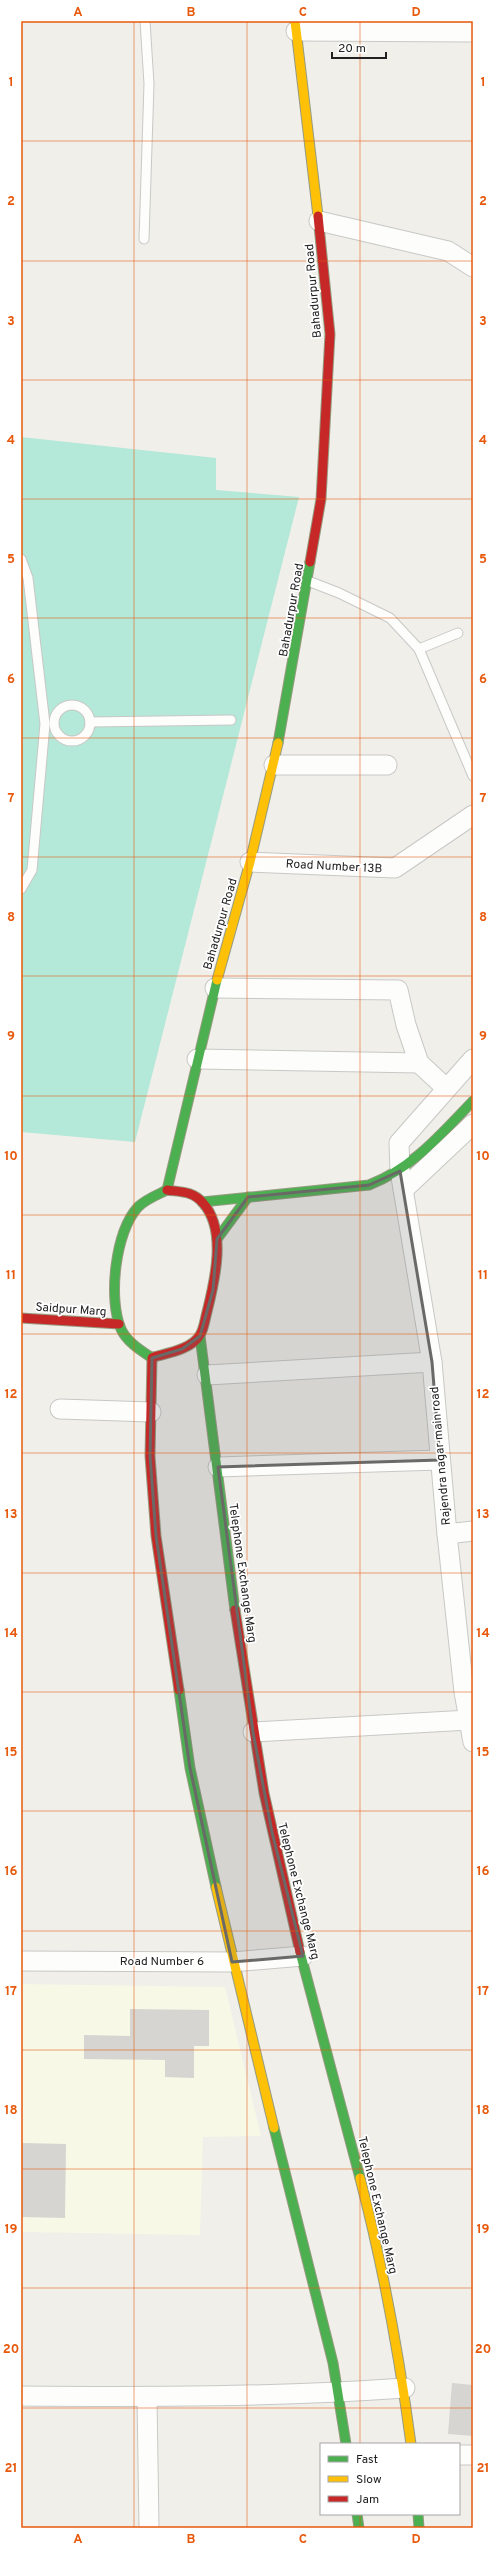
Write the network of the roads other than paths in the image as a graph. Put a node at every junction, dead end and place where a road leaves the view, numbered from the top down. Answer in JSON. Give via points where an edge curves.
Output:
{"nodes":[{"id":1,"x":145,"y":21,"type":"edge"},
{"id":2,"x":296,"y":26,"type":"edge"},
{"id":3,"x":473,"y":32,"type":"edge"},
{"id":4,"x":319,"y":221,"type":"junction"},
{"id":5,"x":144,"y":239,"type":"dead end"},
{"id":6,"x":473,"y":267,"type":"edge"},
{"id":7,"x":21,"y":559,"type":"edge"},
{"id":8,"x":308,"y":581,"type":"junction"},
{"id":9,"x":458,"y":633,"type":"dead end"},
{"id":10,"x":419,"y":649,"type":"junction"},
{"id":11,"x":231,"y":720,"type":"dead end"},
{"id":12,"x":90,"y":722,"type":"junction"},
{"id":13,"x":49,"y":724,"type":"junction"},
{"id":14,"x":274,"y":765,"type":"junction"},
{"id":15,"x":387,"y":765,"type":"dead end"},
{"id":16,"x":473,"y":776,"type":"edge"},
{"id":17,"x":473,"y":815,"type":"edge"},
{"id":18,"x":250,"y":862,"type":"junction"},
{"id":19,"x":21,"y":889,"type":"edge"},
{"id":20,"x":215,"y":988,"type":"junction"},
{"id":21,"x":197,"y":1059,"type":"junction"},
{"id":22,"x":473,"y":1059,"type":"edge"},
{"id":23,"x":419,"y":1063,"type":"junction"},
{"id":24,"x":446,"y":1088,"type":"junction"},
{"id":25,"x":473,"y":1101,"type":"edge"},
{"id":26,"x":473,"y":1124,"type":"edge"},
{"id":27,"x":406,"y":1167,"type":"junction"},
{"id":28,"x":167,"y":1190,"type":"junction"},
{"id":29,"x":403,"y":1190,"type":"junction"},
{"id":30,"x":248,"y":1197,"type":"junction"},
{"id":31,"x":202,"y":1202,"type":"junction"},
{"id":32,"x":217,"y":1239,"type":"junction"},
{"id":33,"x":21,"y":1318,"type":"edge"},
{"id":34,"x":119,"y":1324,"type":"junction"},
{"id":35,"x":200,"y":1336,"type":"junction"},
{"id":36,"x":152,"y":1358,"type":"junction"},
{"id":37,"x":432,"y":1362,"type":"junction"},
{"id":38,"x":207,"y":1375,"type":"junction"},
{"id":39,"x":60,"y":1409,"type":"dead end"},
{"id":40,"x":151,"y":1412,"type":"junction"},
{"id":41,"x":440,"y":1460,"type":"junction"},
{"id":42,"x":218,"y":1467,"type":"junction"},
{"id":43,"x":473,"y":1531,"type":"edge"},
{"id":44,"x":447,"y":1534,"type":"junction"},
{"id":45,"x":469,"y":1692,"type":"edge"},
{"id":46,"x":469,"y":1720,"type":"junction"},
{"id":47,"x":253,"y":1732,"type":"junction"},
{"id":48,"x":473,"y":1742,"type":"edge"},
{"id":49,"x":303,"y":1956,"type":"junction"},
{"id":50,"x":21,"y":1961,"type":"edge"},
{"id":51,"x":232,"y":1962,"type":"junction"},
{"id":52,"x":405,"y":2388,"type":"junction"},
{"id":53,"x":338,"y":2393,"type":"junction"},
{"id":54,"x":21,"y":2396,"type":"edge"},
{"id":55,"x":147,"y":2397,"type":"junction"},
{"id":56,"x":346,"y":2443,"type":"edge"},
{"id":57,"x":411,"y":2443,"type":"edge"},
{"id":58,"x":460,"y":2455,"type":"edge"},
{"id":59,"x":473,"y":2455,"type":"edge"},
{"id":60,"x":357,"y":2515,"type":"edge"},
{"id":61,"x":418,"y":2515,"type":"edge"},
{"id":62,"x":149,"y":2528,"type":"edge"},
{"id":63,"x":359,"y":2528,"type":"edge"},
{"id":64,"x":419,"y":2528,"type":"edge"}],
"edges":[{"from":1,"to":5,"type":"lane","via":[[149,84]]},
{"from":2,"to":3,"type":"street"},
{"from":2,"to":4,"type":"main road","name":"Bahadurpur Road"},
{"from":4,"to":6,"type":"street","via":[[448,251]]},
{"from":4,"to":8,"type":"main road","name":"Bahadurpur Road","via":[[330,334],[321,499]]},
{"from":7,"to":13,"type":"lane","via":[[28,578]]},
{"from":8,"to":10,"type":"lane","via":[[390,618]]},
{"from":8,"to":14,"type":"main road","name":"Bahadurpur Road"},
{"from":9,"to":10,"type":"lane"},
{"from":10,"to":16,"type":"lane"},
{"from":11,"to":12,"type":"lane"},
{"from":12,"to":13,"type":"lane","via":[[88,713],[72,705],[61,708]]},
{"from":12,"to":13,"type":"lane","via":[[85,736],[74,741],[68,741],[58,735]]},
{"from":13,"to":19,"type":"lane","via":[[32,870]]},
{"from":14,"to":15,"type":"street"},
{"from":14,"to":18,"type":"main road","name":"Bahadurpur Road"},
{"from":17,"to":18,"type":"street","name":"Road Number 13B","via":[[395,868]]},
{"from":18,"to":20,"type":"main road","name":"Bahadurpur Road"},
{"from":20,"to":21,"type":"main road","name":"Bahadurpur Road"},
{"from":20,"to":23,"type":"street","via":[[398,990]]},
{"from":21,"to":23,"type":"street"},
{"from":21,"to":28,"type":"main road","name":"Bahadurpur Road"},
{"from":22,"to":24,"type":"street","name":"Rajendra nagar main road"},
{"from":23,"to":24,"type":"street"},
{"from":24,"to":27,"type":"street","name":"Rajendra nagar main road","via":[[399,1143]]},
{"from":25,"to":27,"type":"main road"},
{"from":26,"to":29,"type":"street"},
{"from":27,"to":29,"type":"street","name":"Rajendra nagar main road"},
{"from":27,"to":30,"type":"main road","via":[[384,1181],[369,1186]]},
{"from":28,"to":31,"type":"main road","via":[[187,1192]]},
{"from":28,"to":34,"type":"main road","via":[[136,1209],[124,1231],[117,1263],[114,1299]]},
{"from":29,"to":37,"type":"street","name":"Rajendra nagar main road"},
{"from":30,"to":31,"type":"main road"},
{"from":30,"to":32,"type":"main road"},
{"from":31,"to":32,"type":"main road","via":[[211,1218]]},
{"from":32,"to":35,"type":"main road","via":[[213,1290]]},
{"from":33,"to":34,"type":"main road","name":"Saidpur Marg"},
{"from":34,"to":36,"type":"main road","via":[[126,1338],[136,1349]]},
{"from":35,"to":36,"type":"main road","via":[[182,1349]]},
{"from":35,"to":38,"type":"main road","name":"Telephone Exchange Marg"},
{"from":36,"to":40,"type":"main road"},
{"from":37,"to":38,"type":"street"},
{"from":37,"to":41,"type":"street","name":"Rajendra nagar main road"},
{"from":38,"to":42,"type":"main road","name":"Telephone Exchange Marg"},
{"from":39,"to":40,"type":"street"},
{"from":40,"to":51,"type":"main road","via":[[150,1456],[158,1551],[190,1768]]},
{"from":41,"to":42,"type":"street"},
{"from":41,"to":44,"type":"street","name":"Rajendra nagar main road"},
{"from":42,"to":47,"type":"main road","name":"Telephone Exchange Marg"},
{"from":43,"to":44,"type":"street"},
{"from":44,"to":45,"type":"street","name":"Rajendra nagar main road"},
{"from":45,"to":46,"type":"street","name":"Rajendra nagar main road"},
{"from":46,"to":47,"type":"street"},
{"from":46,"to":48,"type":"street","name":"Rajendra nagar main road"},
{"from":47,"to":49,"type":"main road","name":"Telephone Exchange Marg","via":[[272,1832]]},
{"from":49,"to":51,"type":"street","name":"Road Number 6"},
{"from":49,"to":52,"type":"main road","name":"Telephone Exchange Marg","via":[[376,2236]]},
{"from":50,"to":51,"type":"street","name":"Road Number 6"},
{"from":51,"to":53,"type":"main road","via":[[333,2362]]},
{"from":52,"to":53,"type":"street"},
{"from":52,"to":57,"type":"main road","name":"Telephone Exchange Marg"},
{"from":53,"to":55,"type":"street"},
{"from":53,"to":56,"type":"main road"},
{"from":54,"to":55,"type":"street"},
{"from":55,"to":62,"type":"street"},
{"from":58,"to":59,"type":"street"},
{"from":60,"to":63,"type":"main road"},
{"from":61,"to":64,"type":"main road"}]}
